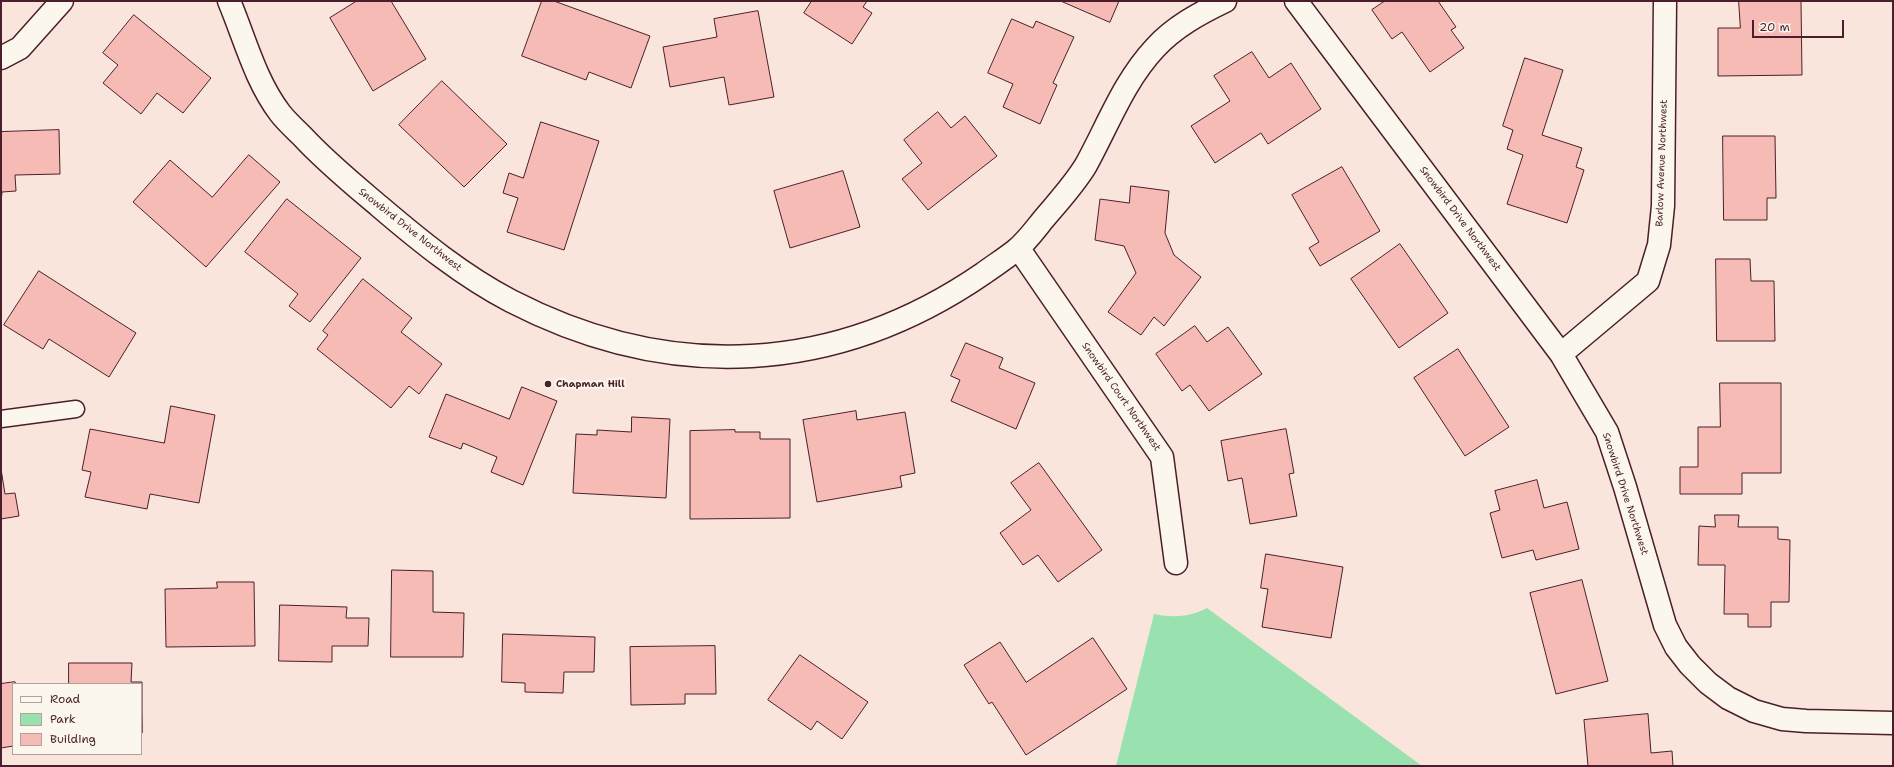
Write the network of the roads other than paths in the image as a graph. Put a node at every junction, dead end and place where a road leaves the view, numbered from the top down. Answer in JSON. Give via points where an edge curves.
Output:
{"nodes":[{"id":1,"x":62,"y":1,"type":"edge"},
{"id":2,"x":229,"y":1,"type":"edge"},
{"id":3,"x":1225,"y":1,"type":"edge"},
{"id":4,"x":1296,"y":1,"type":"edge"},
{"id":5,"x":1665,"y":1,"type":"edge"},
{"id":6,"x":1,"y":58,"type":"edge"},
{"id":7,"x":1019,"y":249,"type":"junction"},
{"id":8,"x":1561,"y":354,"type":"junction"},
{"id":9,"x":76,"y":409,"type":"dead end"},
{"id":10,"x":1,"y":419,"type":"edge"},
{"id":11,"x":1176,"y":563,"type":"dead end"},
{"id":12,"x":1893,"y":723,"type":"edge"}],
"edges":[{"from":1,"to":6,"type":"street","via":[[20,48]]},
{"from":2,"to":7,"type":"street","name":"Snowbird Drive Northwest","via":[[257,75],[280,113],[324,159],[400,224],[462,271],[510,300],[576,330],[630,346],[698,356],[751,357],[817,349],[864,335],[920,311],[967,284]]},
{"from":3,"to":7,"type":"street","name":"Snowbird Drive Northwest","via":[[1194,16],[1156,46],[1131,78],[1084,168]]},
{"from":4,"to":8,"type":"street","name":"Snowbird Drive Northwest"},
{"from":5,"to":8,"type":"street","name":"Barlow Avenue Northwest","via":[[1663,206],[1657,252],[1648,281]]},
{"from":7,"to":11,"type":"street","name":"Snowbird Court Northwest","via":[[1162,457]]},
{"from":8,"to":12,"type":"street","name":"Snowbird Drive Northwest","via":[[1607,432],[1665,625],[1676,647],[1690,665],[1728,698],[1754,711],[1782,719],[1806,722]]},
{"from":9,"to":10,"type":"lane"}]}
